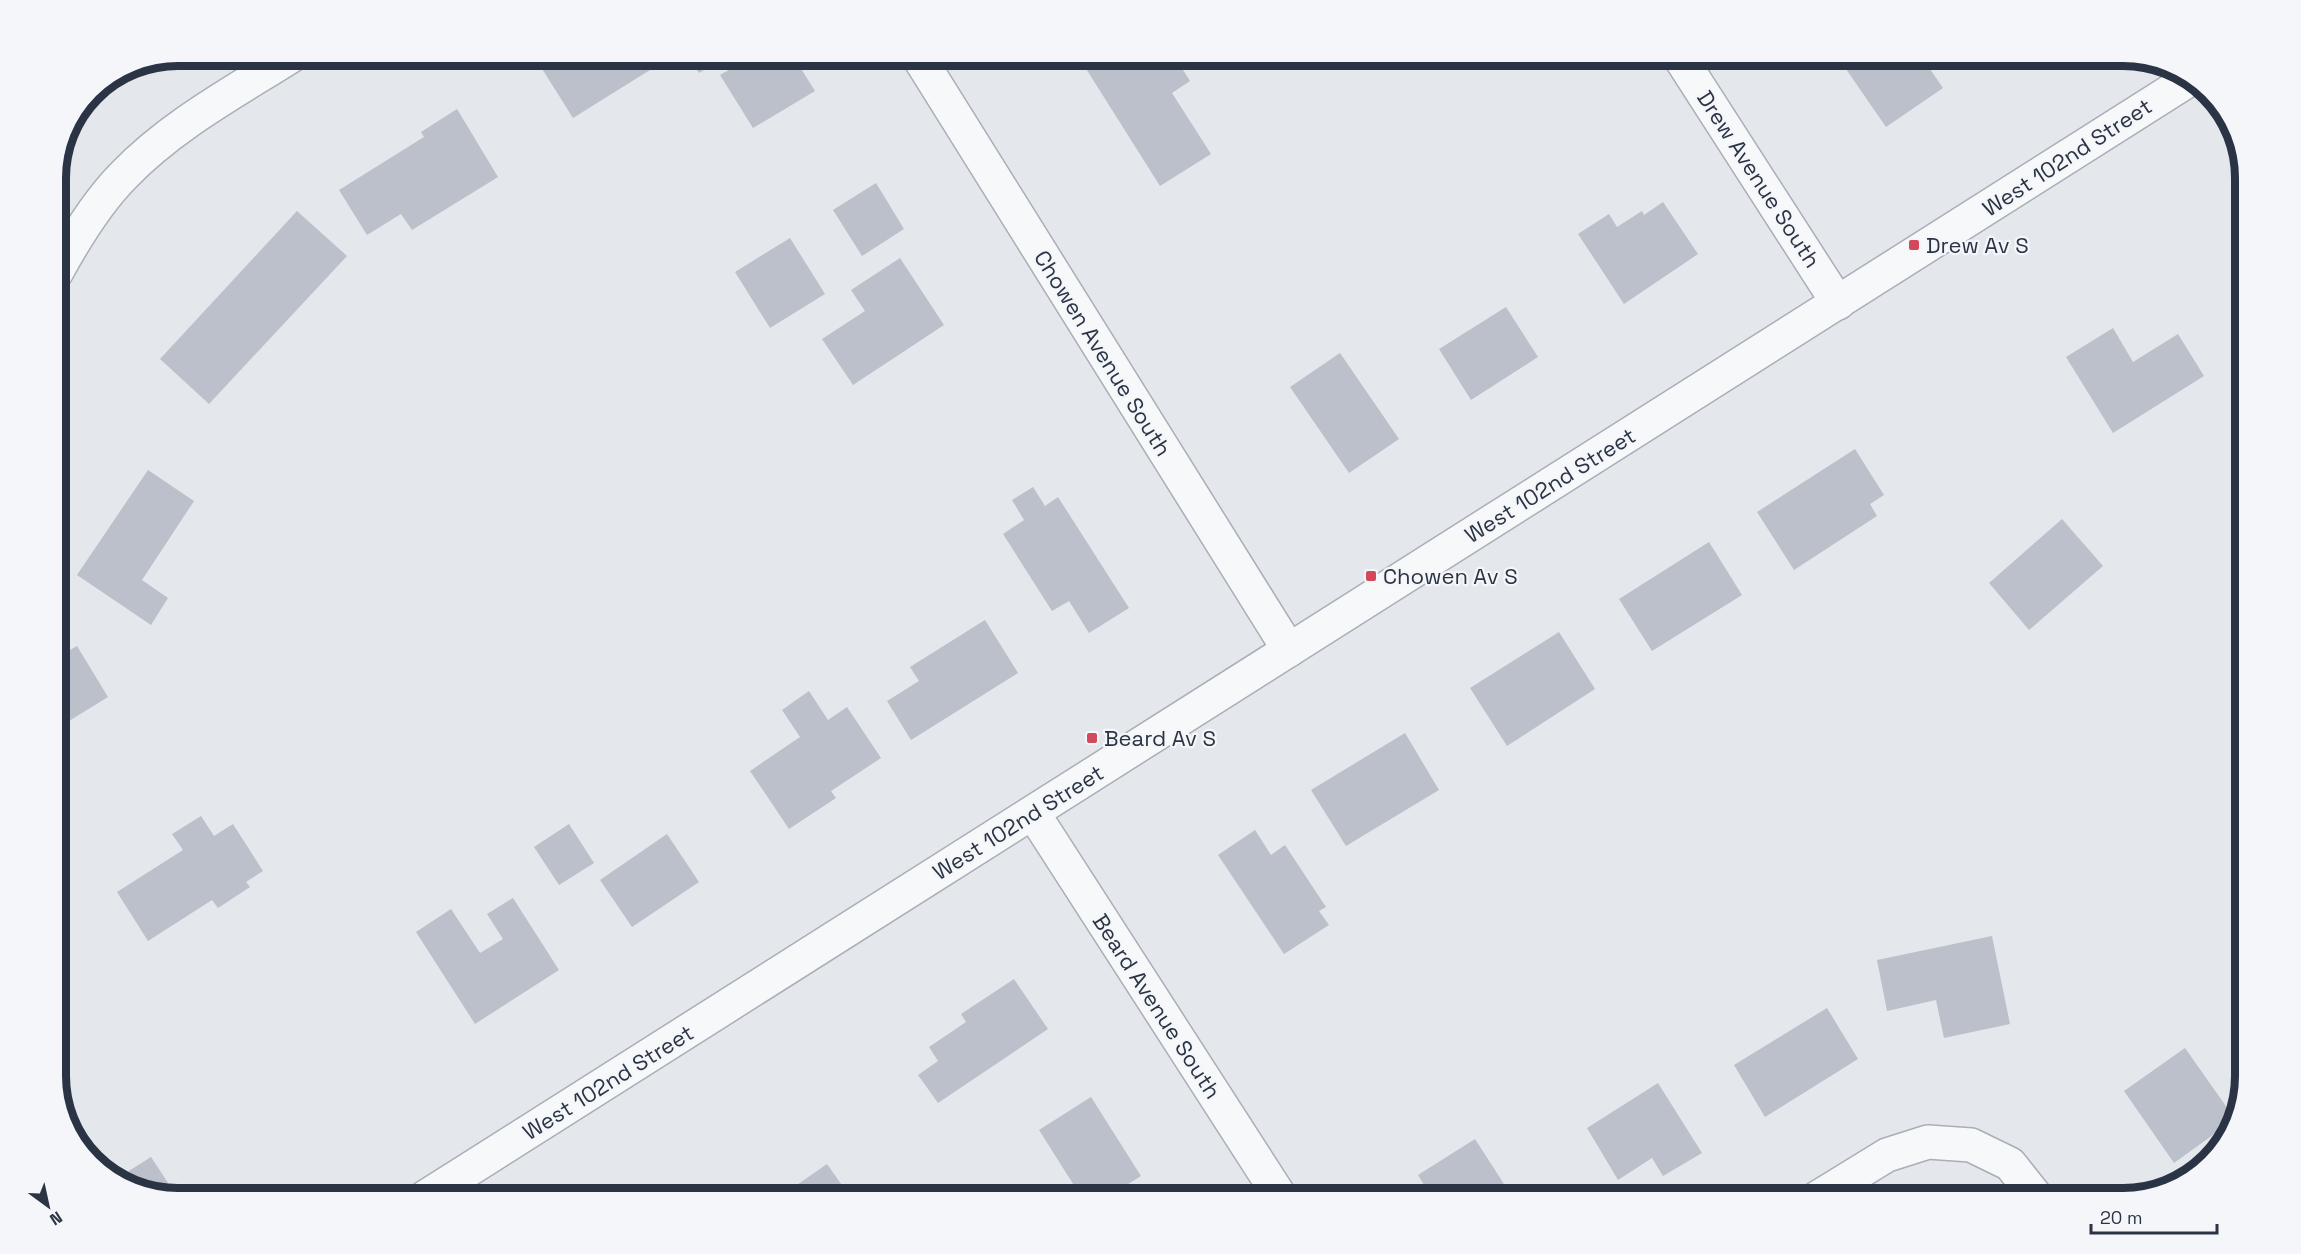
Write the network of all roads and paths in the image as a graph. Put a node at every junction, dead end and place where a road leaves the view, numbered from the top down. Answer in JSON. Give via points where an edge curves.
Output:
{"nodes":[{"id":1,"x":275,"y":66,"type":"edge"},
{"id":2,"x":924,"y":66,"type":"edge"},
{"id":3,"x":1685,"y":66,"type":"edge"},
{"id":4,"x":2183,"y":84,"type":"edge"},
{"id":5,"x":66,"y":254,"type":"edge"},
{"id":6,"x":1838,"y":303,"type":"junction"},
{"id":7,"x":1289,"y":650,"type":"junction"},
{"id":8,"x":1033,"y":813,"type":"junction"},
{"id":9,"x":440,"y":1188,"type":"edge"},
{"id":10,"x":1275,"y":1188,"type":"edge"},
{"id":11,"x":1833,"y":1188,"type":"edge"},
{"id":12,"x":2029,"y":1188,"type":"edge"}],
"edges":[{"from":1,"to":5,"type":"street","via":[[184,123],[123,175]]},
{"from":2,"to":7,"type":"street","name":"Chowen Avenue South"},
{"from":3,"to":6,"type":"street","name":"Drew Avenue South"},
{"from":4,"to":6,"type":"street","name":"West 102nd Street"},
{"from":6,"to":7,"type":"street","name":"West 102nd Street"},
{"from":7,"to":8,"type":"street","name":"West 102nd Street"},
{"from":8,"to":9,"type":"street","name":"West 102nd Street"},
{"from":8,"to":10,"type":"street","name":"Beard Avenue South"},
{"from":11,"to":12,"type":"street","via":[[1887,1155],[1928,1142],[1971,1145],[2010,1164]]}]}
